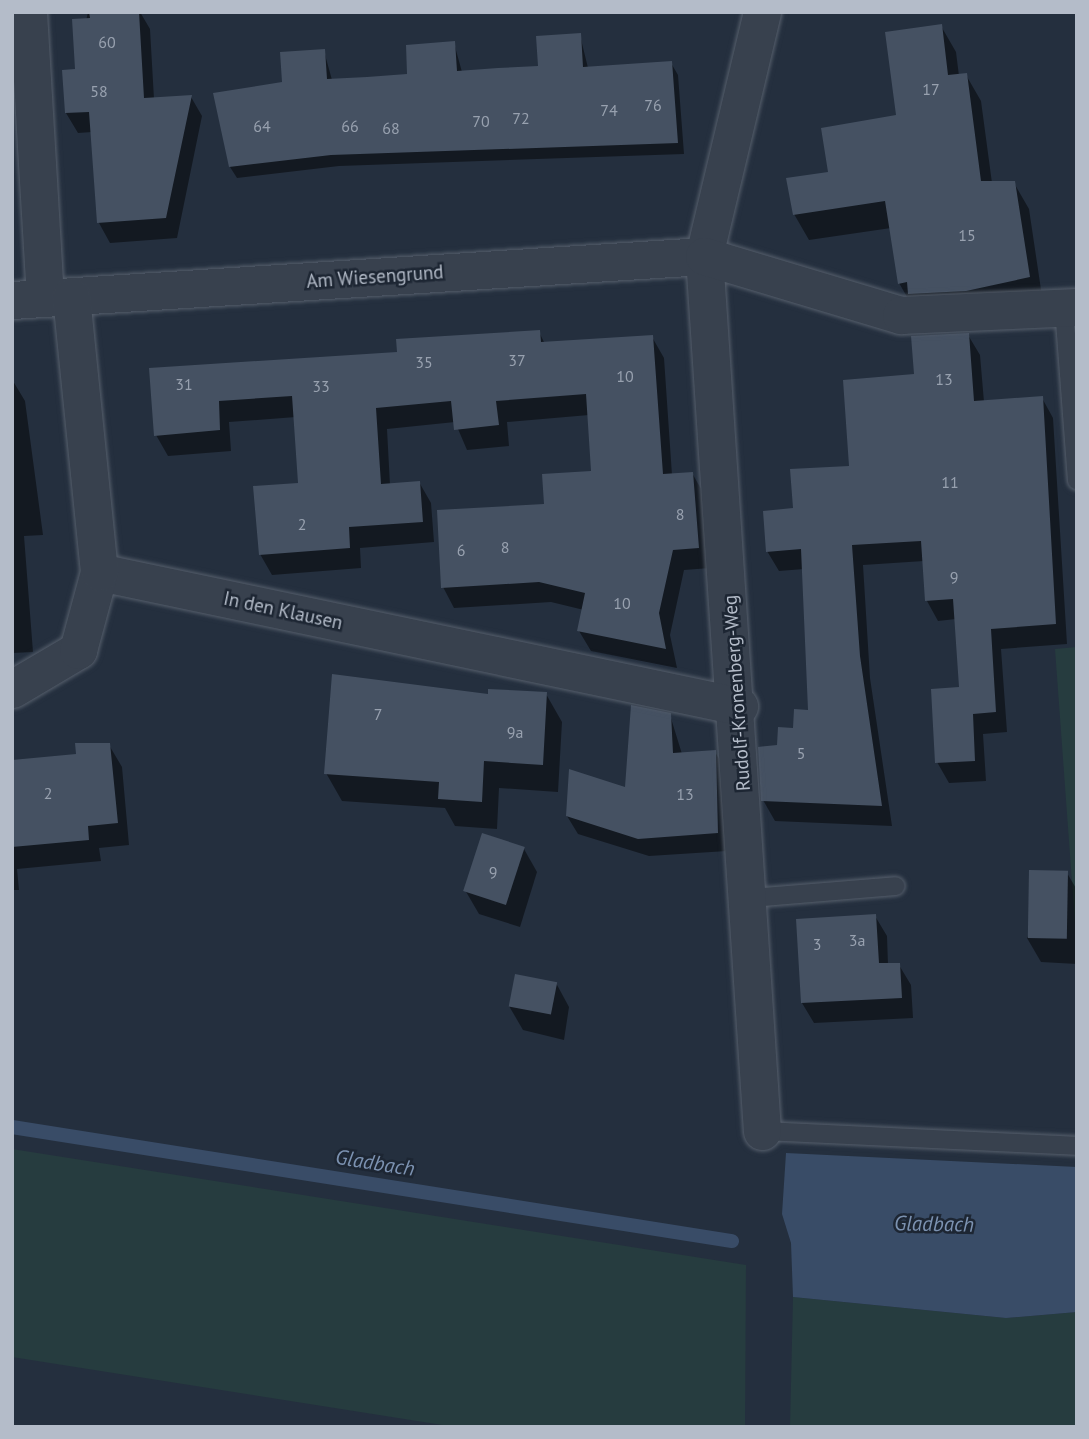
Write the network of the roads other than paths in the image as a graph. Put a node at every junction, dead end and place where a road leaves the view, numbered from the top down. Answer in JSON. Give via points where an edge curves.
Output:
{"nodes":[{"id":1,"x":28,"y":12,"type":"edge"},
{"id":2,"x":762,"y":12,"type":"edge"},
{"id":3,"x":705,"y":256,"type":"junction"},
{"id":4,"x":43,"y":298,"type":"edge"},
{"id":5,"x":1070,"y":307,"type":"edge"},
{"id":6,"x":1077,"y":481,"type":"edge"},
{"id":7,"x":100,"y":572,"type":"junction"},
{"id":8,"x":12,"y":689,"type":"edge"},
{"id":9,"x":739,"y":706,"type":"junction"},
{"id":10,"x":896,"y":886,"type":"dead end"},
{"id":11,"x":751,"y":898,"type":"junction"},
{"id":12,"x":762,"y":1131,"type":"joint"},
{"id":13,"x":1077,"y":1146,"type":"edge"}],
"edges":[{"from":1,"to":4,"type":"street"},
{"from":2,"to":3,"type":"street","name":"Rudolf-Kronenberg-Weg"},
{"from":3,"to":4,"type":"street","name":"Am Wiesengrund"},
{"from":3,"to":5,"type":"street","via":[[901,314]]},
{"from":3,"to":9,"type":"street","name":"Rudolf-Kronenberg-Weg"},
{"from":4,"to":7,"type":"street"},
{"from":5,"to":6,"type":"lane"},
{"from":7,"to":8,"type":"street","via":[[78,650]]},
{"from":7,"to":9,"type":"street","name":"In den Klausen"},
{"from":9,"to":11,"type":"street","name":"Rudolf-Kronenberg-Weg"},
{"from":10,"to":11,"type":"lane"},
{"from":11,"to":12,"type":"street","name":"Rudolf-Kronenberg-Weg"},
{"from":12,"to":13,"type":"lane"}]}
